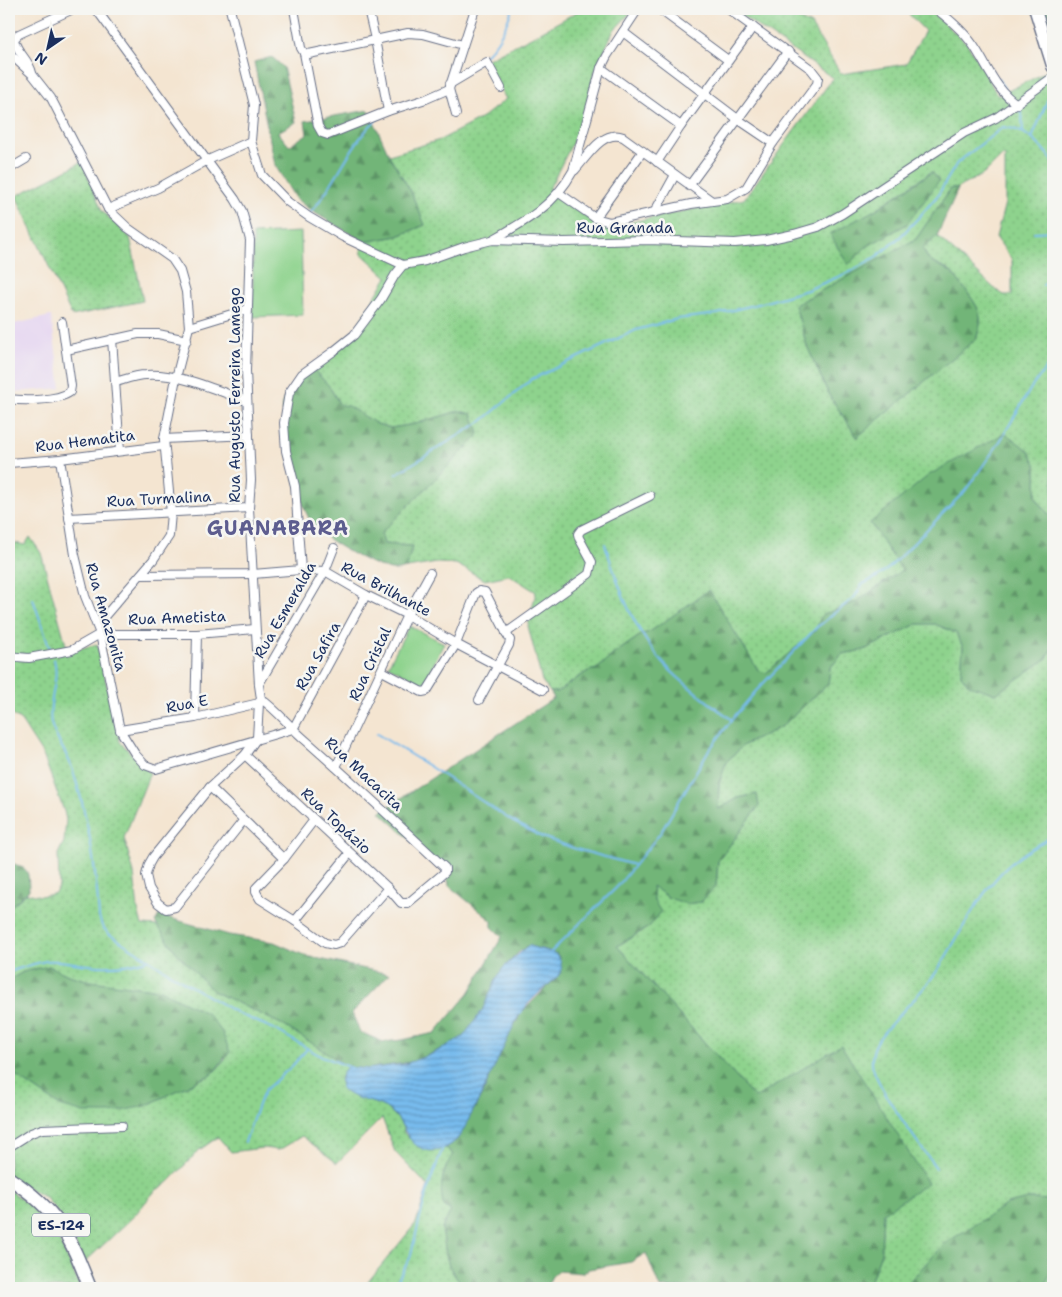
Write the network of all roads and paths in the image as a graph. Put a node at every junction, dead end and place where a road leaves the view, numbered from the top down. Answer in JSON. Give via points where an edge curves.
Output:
{"nodes":[{"id":1,"x":73,"y":9,"type":"edge"},
{"id":2,"x":96,"y":9,"type":"edge"},
{"id":3,"x":230,"y":9,"type":"edge"},
{"id":4,"x":294,"y":9,"type":"edge"},
{"id":5,"x":368,"y":9,"type":"edge"},
{"id":6,"x":476,"y":9,"type":"edge"},
{"id":7,"x":638,"y":9,"type":"edge"},
{"id":8,"x":659,"y":9,"type":"edge"},
{"id":9,"x":728,"y":9,"type":"edge"},
{"id":10,"x":936,"y":9,"type":"edge"},
{"id":11,"x":1036,"y":9,"type":"edge"},
{"id":12,"x":753,"y":27,"type":"junction"},
{"id":13,"x":623,"y":32,"type":"junction"},
{"id":14,"x":375,"y":39,"type":"junction"},
{"id":15,"x":463,"y":45,"type":"junction"},
{"id":16,"x":788,"y":51,"type":"junction"},
{"id":17,"x":9,"y":53,"type":"edge"},
{"id":18,"x":307,"y":54,"type":"junction"},
{"id":19,"x":728,"y":60,"type":"junction"},
{"id":20,"x":1053,"y":67,"type":"edge"},
{"id":21,"x":601,"y":68,"type":"junction"},
{"id":22,"x":32,"y":74,"type":"junction"},
{"id":23,"x":1053,"y":77,"type":"edge"},
{"id":24,"x":450,"y":87,"type":"junction"},
{"id":25,"x":501,"y":88,"type":"dead end"},
{"id":26,"x":705,"y":94,"type":"junction"},
{"id":27,"x":1017,"y":104,"type":"junction"},
{"id":28,"x":388,"y":110,"type":"junction"},
{"id":29,"x":456,"y":114,"type":"dead end"},
{"id":30,"x":739,"y":120,"type":"junction"},
{"id":31,"x":681,"y":126,"type":"junction"},
{"id":32,"x":251,"y":141,"type":"junction"},
{"id":33,"x":773,"y":143,"type":"junction"},
{"id":34,"x":643,"y":152,"type":"junction"},
{"id":35,"x":26,"y":159,"type":"dead end"},
{"id":36,"x":208,"y":160,"type":"junction"},
{"id":37,"x":657,"y":162,"type":"junction"},
{"id":38,"x":9,"y":169,"type":"edge"},
{"id":39,"x":573,"y":172,"type":"junction"},
{"id":40,"x":675,"y":175,"type":"junction"},
{"id":41,"x":689,"y":186,"type":"junction"},
{"id":42,"x":559,"y":193,"type":"junction"},
{"id":43,"x":712,"y":201,"type":"junction"},
{"id":44,"x":108,"y":209,"type":"junction"},
{"id":45,"x":654,"y":212,"type":"junction"},
{"id":46,"x":595,"y":218,"type":"junction"},
{"id":47,"x":492,"y":240,"type":"junction"},
{"id":48,"x":403,"y":265,"type":"junction"},
{"id":49,"x":248,"y":309,"type":"junction"},
{"id":50,"x":62,"y":322,"type":"dead end"},
{"id":51,"x":189,"y":327,"type":"junction"},
{"id":52,"x":112,"y":339,"type":"junction"},
{"id":53,"x":187,"y":340,"type":"junction"},
{"id":54,"x":66,"y":350,"type":"junction"},
{"id":55,"x":176,"y":378,"type":"junction"},
{"id":56,"x":116,"y":382,"type":"junction"},
{"id":57,"x":9,"y":398,"type":"edge"},
{"id":58,"x":247,"y":401,"type":"junction"},
{"id":59,"x":249,"y":435,"type":"junction"},
{"id":60,"x":164,"y":443,"type":"junction"},
{"id":61,"x":120,"y":451,"type":"junction"},
{"id":62,"x":60,"y":459,"type":"junction"},
{"id":63,"x":9,"y":463,"type":"edge"},
{"id":64,"x":650,"y":496,"type":"dead end"},
{"id":65,"x":249,"y":508,"type":"junction"},
{"id":66,"x":171,"y":512,"type":"junction"},
{"id":67,"x":69,"y":518,"type":"junction"},
{"id":68,"x":334,"y":548,"type":"dead end"},
{"id":69,"x":301,"y":570,"type":"junction"},
{"id":70,"x":325,"y":571,"type":"junction"},
{"id":71,"x":430,"y":573,"type":"dead end"},
{"id":72,"x":253,"y":574,"type":"junction"},
{"id":73,"x":141,"y":575,"type":"junction"},
{"id":74,"x":366,"y":595,"type":"junction"},
{"id":75,"x":407,"y":615,"type":"junction"},
{"id":76,"x":98,"y":625,"type":"junction"},
{"id":77,"x":256,"y":628,"type":"junction"},
{"id":78,"x":506,"y":633,"type":"junction"},
{"id":79,"x":100,"y":634,"type":"junction"},
{"id":80,"x":196,"y":634,"type":"junction"},
{"id":81,"x":456,"y":644,"type":"junction"},
{"id":82,"x":9,"y":655,"type":"edge"},
{"id":83,"x":498,"y":664,"type":"junction"},
{"id":84,"x":382,"y":671,"type":"junction"},
{"id":85,"x":259,"y":685,"type":"junction"},
{"id":86,"x":543,"y":690,"type":"dead end"},
{"id":87,"x":479,"y":700,"type":"dead end"},
{"id":88,"x":260,"y":701,"type":"junction"},
{"id":89,"x":195,"y":718,"type":"junction"},
{"id":90,"x":293,"y":729,"type":"junction"},
{"id":91,"x":120,"y":730,"type":"junction"},
{"id":92,"x":258,"y":738,"type":"junction"},
{"id":93,"x":245,"y":755,"type":"junction"},
{"id":94,"x":336,"y":767,"type":"junction"},
{"id":95,"x":210,"y":787,"type":"junction"},
{"id":96,"x":314,"y":820,"type":"junction"},
{"id":97,"x":243,"y":821,"type":"junction"},
{"id":98,"x":349,"y":854,"type":"junction"},
{"id":99,"x":284,"y":859,"type":"junction"},
{"id":100,"x":388,"y":888,"type":"junction"},
{"id":101,"x":408,"y":903,"type":"joint"},
{"id":102,"x":295,"y":921,"type":"junction"},
{"id":103,"x":122,"y":1126,"type":"dead end"},
{"id":104,"x":9,"y":1147,"type":"edge"},
{"id":105,"x":9,"y":1178,"type":"edge"},
{"id":106,"x":9,"y":1188,"type":"edge"},
{"id":107,"x":81,"y":1288,"type":"edge"},
{"id":108,"x":90,"y":1288,"type":"edge"}],
"edges":[{"from":1,"to":22,"type":"street","via":[[14,39]]},
{"from":2,"to":36,"type":"street","name":"Rua Augusto Ferreira Lamego"},
{"from":3,"to":32,"type":"street","via":[[254,105]]},
{"from":4,"to":18,"type":"street","via":[[298,38]]},
{"from":5,"to":14,"type":"street"},
{"from":6,"to":15,"type":"street"},
{"from":7,"to":13,"type":"street"},
{"from":8,"to":19,"type":"street"},
{"from":9,"to":12,"type":"street"},
{"from":10,"to":27,"type":"street","via":[[969,39],[997,85]]},
{"from":11,"to":20,"type":"street"},
{"from":12,"to":16,"type":"street"},
{"from":12,"to":19,"type":"street"},
{"from":13,"to":21,"type":"street"},
{"from":13,"to":26,"type":"street"},
{"from":14,"to":15,"type":"street","via":[[416,33]]},
{"from":14,"to":18,"type":"street"},
{"from":14,"to":28,"type":"street"},
{"from":15,"to":24,"type":"street"},
{"from":16,"to":30,"type":"street"},
{"from":16,"to":33,"type":"street","via":[[816,74],[818,81]]},
{"from":17,"to":22,"type":"street"},
{"from":18,"to":28,"type":"street","via":[[318,126],[322,133],[328,136]]},
{"from":19,"to":26,"type":"street"},
{"from":21,"to":31,"type":"street"},
{"from":21,"to":39,"type":"street"},
{"from":22,"to":44,"type":"street","via":[[51,98]]},
{"from":23,"to":27,"type":"street","name":"Rua Granada"},
{"from":24,"to":25,"type":"street","via":[[485,62]]},
{"from":24,"to":28,"type":"street","via":[[426,99]]},
{"from":24,"to":29,"type":"street"},
{"from":26,"to":30,"type":"street"},
{"from":26,"to":31,"type":"street"},
{"from":27,"to":47,"type":"street","name":"Rua Granada","via":[[996,118],[964,132],[842,214],[794,234],[735,244],[648,240]]},
{"from":30,"to":33,"type":"street"},
{"from":30,"to":41,"type":"street"},
{"from":31,"to":37,"type":"street"},
{"from":32,"to":36,"type":"street"},
{"from":32,"to":48,"type":"street","via":[[262,175],[295,208],[342,237]]},
{"from":33,"to":43,"type":"street","via":[[746,188],[727,199]]},
{"from":34,"to":37,"type":"street"},
{"from":34,"to":39,"type":"street","via":[[614,134],[603,139]]},
{"from":34,"to":46,"type":"street"},
{"from":35,"to":38,"type":"street"},
{"from":36,"to":44,"type":"street","via":[[158,188]]},
{"from":36,"to":49,"type":"street","name":"Rua Augusto Ferreira Lamego","via":[[235,199],[245,221],[250,240]]},
{"from":37,"to":40,"type":"street"},
{"from":39,"to":42,"type":"street"},
{"from":40,"to":41,"type":"street"},
{"from":40,"to":45,"type":"street"},
{"from":41,"to":43,"type":"street"},
{"from":42,"to":46,"type":"street"},
{"from":42,"to":47,"type":"street","via":[[526,221]]},
{"from":43,"to":45,"type":"street"},
{"from":44,"to":51,"type":"street","via":[[176,264],[186,292]]},
{"from":45,"to":46,"type":"street","via":[[617,222]]},
{"from":47,"to":48,"type":"street","name":"Rua Granada"},
{"from":48,"to":69,"type":"street","via":[[354,334],[302,374],[289,393],[284,423],[286,451],[295,486]]},
{"from":49,"to":51,"type":"street"},
{"from":49,"to":58,"type":"street","name":"Rua Augusto Ferreira Lamego"},
{"from":50,"to":54,"type":"street"},
{"from":51,"to":53,"type":"street"},
{"from":52,"to":53,"type":"street","via":[[148,333]]},
{"from":52,"to":54,"type":"street"},
{"from":52,"to":56,"type":"street"},
{"from":53,"to":55,"type":"street"},
{"from":54,"to":57,"type":"street","via":[[70,392],[57,397]]},
{"from":55,"to":56,"type":"street","via":[[144,374]]},
{"from":55,"to":58,"type":"street"},
{"from":55,"to":60,"type":"street"},
{"from":56,"to":61,"type":"street"},
{"from":58,"to":59,"type":"street","name":"Rua Augusto Ferreira Lamego"},
{"from":59,"to":60,"type":"street","name":"Rua Hematita"},
{"from":59,"to":65,"type":"street","name":"Rua Augusto Ferreira Lamego"},
{"from":60,"to":61,"type":"street","name":"Rua Hematita"},
{"from":60,"to":66,"type":"street"},
{"from":61,"to":62,"type":"street","name":"Rua Hematita"},
{"from":62,"to":63,"type":"street","name":"Rua Hematita"},
{"from":62,"to":67,"type":"street","name":"Rua Amazonita"},
{"from":64,"to":78,"type":"street","via":[[581,530],[579,538],[592,562],[589,574]]},
{"from":65,"to":66,"type":"street","name":"Rua Turmalina"},
{"from":65,"to":72,"type":"street","name":"Rua Augusto Ferreira Lamego"},
{"from":66,"to":67,"type":"street","name":"Rua Turmalina"},
{"from":66,"to":73,"type":"street","via":[[168,539]]},
{"from":67,"to":76,"type":"street","name":"Rua Amazonita","via":[[79,574]]},
{"from":68,"to":70,"type":"street","name":"Rua Esmeralda"},
{"from":69,"to":70,"type":"street","name":"Rua Brilhante"},
{"from":69,"to":72,"type":"street","name":"Rua Brilhante"},
{"from":70,"to":74,"type":"street","name":"Rua Brilhante"},
{"from":70,"to":85,"type":"street","name":"Rua Esmeralda"},
{"from":71,"to":75,"type":"street","name":"Rua Cristal"},
{"from":72,"to":73,"type":"street","name":"Rua Brilhante"},
{"from":72,"to":77,"type":"street","name":"Rua Augusto Ferreira Lamego"},
{"from":73,"to":76,"type":"street"},
{"from":74,"to":75,"type":"street","name":"Rua Brilhante"},
{"from":74,"to":90,"type":"street","name":"Rua Safira"},
{"from":75,"to":81,"type":"street","name":"Rua Brilhante"},
{"from":75,"to":84,"type":"street","name":"Rua Cristal"},
{"from":76,"to":79,"type":"street","name":"Rua Amazonita"},
{"from":77,"to":80,"type":"street","name":"Rua Ametista"},
{"from":77,"to":85,"type":"street","name":"Rua Augusto Ferreira Lamego"},
{"from":78,"to":81,"type":"street","via":[[485,592],[478,591]]},
{"from":78,"to":83,"type":"street","via":[[510,645]]},
{"from":79,"to":80,"type":"street","name":"Rua Ametista"},
{"from":79,"to":82,"type":"street","via":[[72,650],[30,658]]},
{"from":79,"to":91,"type":"street","name":"Rua Amazonita"},
{"from":80,"to":89,"type":"street"},
{"from":81,"to":83,"type":"street","name":"Rua Brilhante"},
{"from":81,"to":84,"type":"street","via":[[428,691],[422,692]]},
{"from":83,"to":86,"type":"street","name":"Rua Brilhante"},
{"from":83,"to":87,"type":"street"},
{"from":84,"to":94,"type":"street","name":"Rua Cristal"},
{"from":85,"to":88,"type":"street","name":"Rua Augusto Ferreira Lamego"},
{"from":88,"to":89,"type":"street","name":"Rua E"},
{"from":88,"to":90,"type":"street","name":"Rua Macacita","via":[[272,706]]},
{"from":88,"to":92,"type":"street","name":"Rua Augusto Ferreira Lamego"},
{"from":89,"to":91,"type":"street","name":"Rua E"},
{"from":90,"to":92,"type":"street"},
{"from":90,"to":94,"type":"street","name":"Rua Macacita"},
{"from":91,"to":92,"type":"street","name":"Rua Amazonita","via":[[135,754],[152,769]]},
{"from":92,"to":93,"type":"street"},
{"from":93,"to":95,"type":"street"},
{"from":93,"to":96,"type":"street","name":"Rua Topázio"},
{"from":94,"to":101,"type":"street","name":"Rua Macacita","via":[[444,868],[445,872]]},
{"from":95,"to":97,"type":"street"},
{"from":95,"to":97,"type":"street","via":[[149,864],[146,875],[158,903],[166,909],[175,906]]},
{"from":96,"to":98,"type":"street","name":"Rua Topázio"},
{"from":96,"to":99,"type":"street"},
{"from":97,"to":99,"type":"street"},
{"from":98,"to":100,"type":"street","name":"Rua Topázio"},
{"from":98,"to":102,"type":"street"},
{"from":99,"to":102,"type":"street","via":[[256,888],[256,892],[260,899]]},
{"from":100,"to":101,"type":"street","name":"Rua Topázio","via":[[402,904]]},
{"from":100,"to":102,"type":"street","via":[[340,943],[325,943]]},
{"from":103,"to":104,"type":"street","via":[[42,1129]]},
{"from":105,"to":108,"type":"main road","number":"ES-124","via":[[40,1201],[61,1225]]},
{"from":106,"to":107,"type":"main road","number":"ES-124","via":[[36,1208],[56,1232]]}]}
